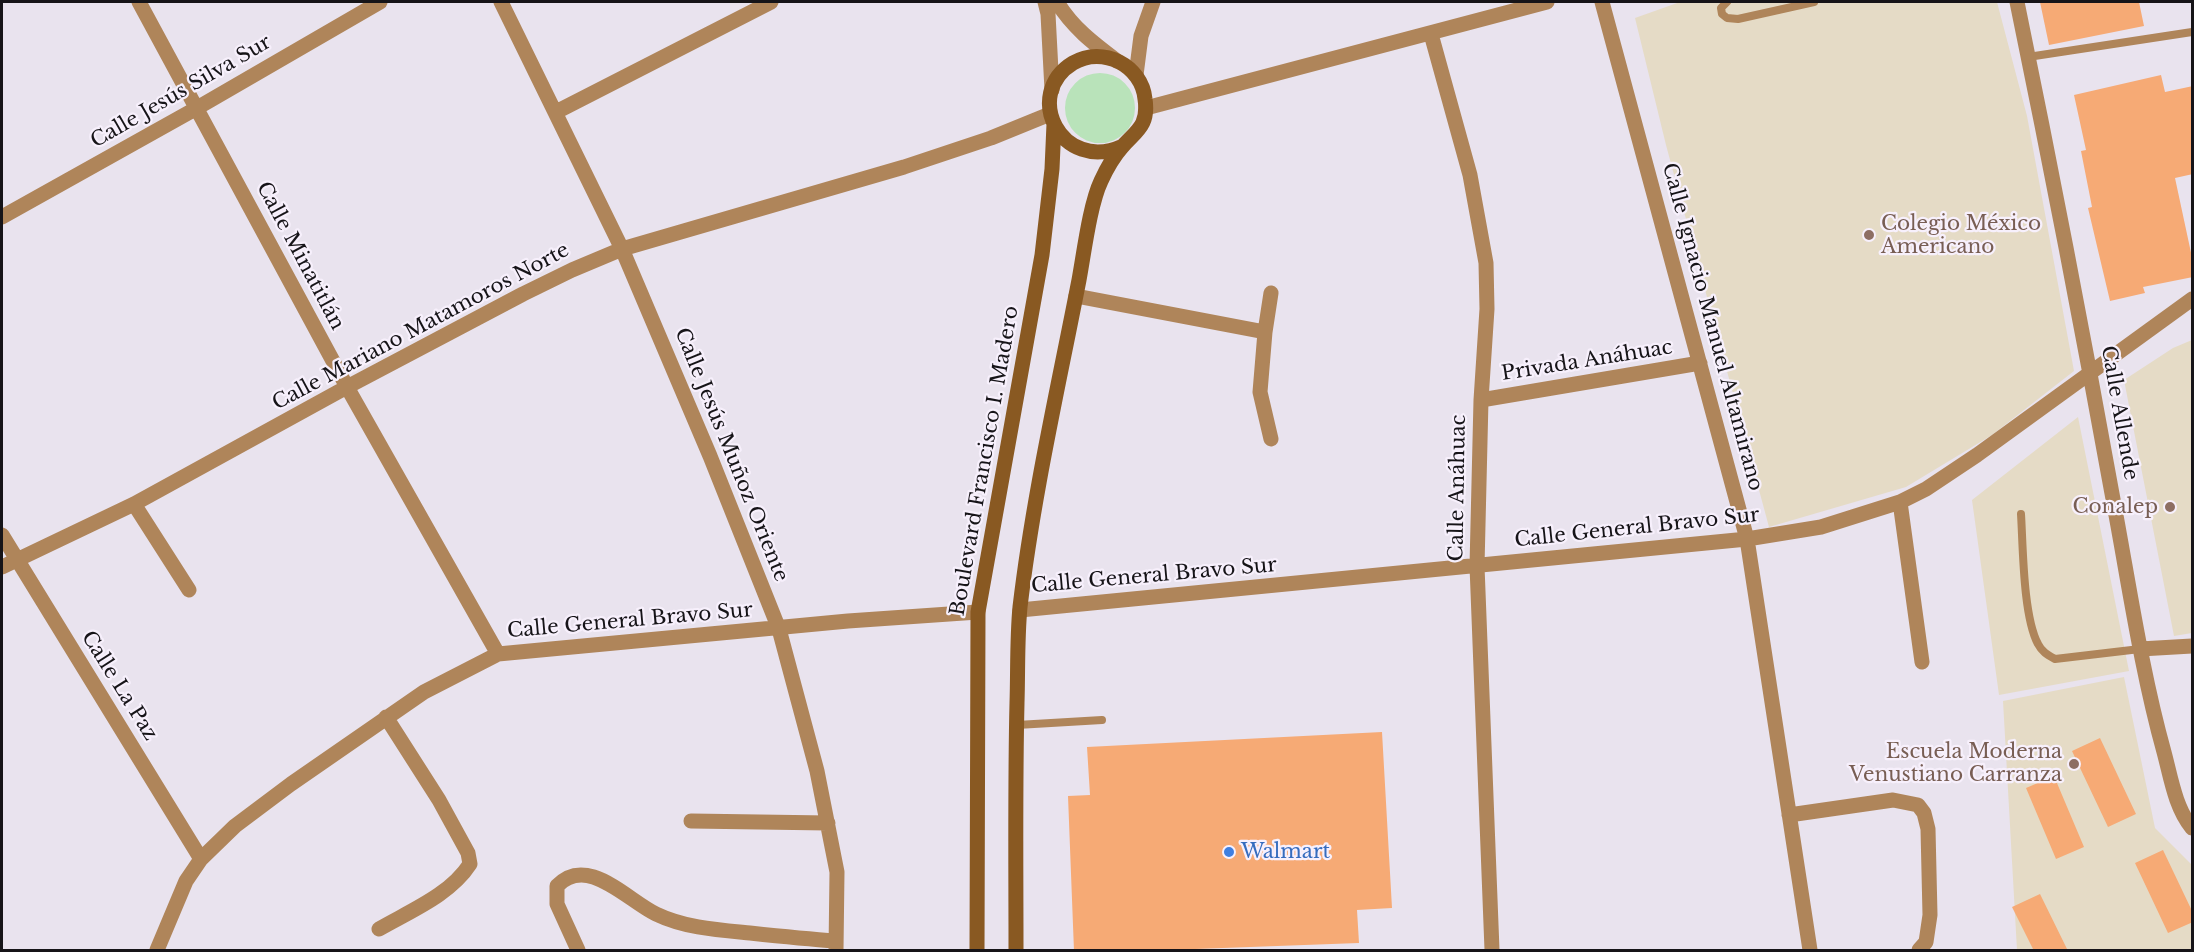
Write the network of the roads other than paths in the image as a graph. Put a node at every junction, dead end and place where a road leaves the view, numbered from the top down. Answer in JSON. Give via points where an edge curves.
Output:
{"nodes":[{"id":1,"x":139,"y":2,"type":"edge"},
{"id":2,"x":380,"y":2,"type":"edge"},
{"id":3,"x":501,"y":2,"type":"edge"},
{"id":4,"x":771,"y":2,"type":"edge"},
{"id":5,"x":1045,"y":2,"type":"edge"},
{"id":6,"x":1057,"y":2,"type":"edge"},
{"id":7,"x":1153,"y":2,"type":"edge"},
{"id":8,"x":1547,"y":2,"type":"edge"},
{"id":9,"x":1602,"y":2,"type":"edge"},
{"id":10,"x":1727,"y":2,"type":"edge"},
{"id":11,"x":1814,"y":2,"type":"edge"},
{"id":12,"x":2017,"y":2,"type":"edge"},
{"id":13,"x":2193,"y":32,"type":"edge"},
{"id":14,"x":1431,"y":34,"type":"junction"},
{"id":15,"x":2028,"y":57,"type":"junction"},
{"id":16,"x":1118,"y":61,"type":"junction"},
{"id":17,"x":1136,"y":75,"type":"junction"},
{"id":18,"x":1052,"y":90,"type":"junction"},
{"id":19,"x":196,"y":108,"type":"junction"},
{"id":20,"x":1146,"y":108,"type":"junction"},
{"id":21,"x":556,"y":112,"type":"junction"},
{"id":22,"x":1052,"y":119,"type":"junction"},
{"id":23,"x":1123,"y":146,"type":"junction"},
{"id":24,"x":2,"y":217,"type":"edge"},
{"id":25,"x":622,"y":249,"type":"junction"},
{"id":26,"x":1271,"y":293,"type":"dead end"},
{"id":27,"x":1076,"y":296,"type":"junction"},
{"id":28,"x":2193,"y":299,"type":"edge"},
{"id":29,"x":1265,"y":332,"type":"junction"},
{"id":30,"x":1700,"y":363,"type":"junction"},
{"id":31,"x":2091,"y":373,"type":"junction"},
{"id":32,"x":347,"y":387,"type":"junction"},
{"id":33,"x":1481,"y":400,"type":"junction"},
{"id":34,"x":1270,"y":439,"type":"dead end"},
{"id":35,"x":1900,"y":502,"type":"junction"},
{"id":36,"x":134,"y":504,"type":"junction"},
{"id":37,"x":2021,"y":513,"type":"dead end"},
{"id":38,"x":2,"y":536,"type":"edge"},
{"id":39,"x":1747,"y":539,"type":"junction"},
{"id":40,"x":16,"y":559,"type":"junction"},
{"id":41,"x":1477,"y":566,"type":"junction"},
{"id":42,"x":2,"y":567,"type":"edge"},
{"id":43,"x":189,"y":590,"type":"dead end"},
{"id":44,"x":1020,"y":610,"type":"junction"},
{"id":45,"x":978,"y":612,"type":"junction"},
{"id":46,"x":779,"y":629,"type":"junction"},
{"id":47,"x":2193,"y":646,"type":"edge"},
{"id":48,"x":2140,"y":649,"type":"junction"},
{"id":49,"x":498,"y":654,"type":"junction"},
{"id":50,"x":1922,"y":662,"type":"dead end"},
{"id":51,"x":386,"y":717,"type":"junction"},
{"id":52,"x":1102,"y":720,"type":"dead end"},
{"id":53,"x":1017,"y":725,"type":"junction"},
{"id":54,"x":1789,"y":815,"type":"junction"},
{"id":55,"x":691,"y":821,"type":"dead end"},
{"id":56,"x":828,"y":823,"type":"junction"},
{"id":57,"x":2193,"y":828,"type":"edge"},
{"id":58,"x":201,"y":859,"type":"junction"},
{"id":59,"x":379,"y":928,"type":"dead end"},
{"id":60,"x":836,"y":946,"type":"edge"},
{"id":61,"x":157,"y":951,"type":"edge"},
{"id":62,"x":578,"y":951,"type":"edge"},
{"id":63,"x":976,"y":951,"type":"edge"},
{"id":64,"x":1016,"y":951,"type":"edge"},
{"id":65,"x":1492,"y":951,"type":"edge"},
{"id":66,"x":1810,"y":951,"type":"edge"},
{"id":67,"x":1919,"y":951,"type":"edge"}],
"edges":[{"from":1,"to":19,"type":"street","name":"Calle Minatitlán"},
{"from":2,"to":19,"type":"street","name":"Calle Jesús Silva Sur"},
{"from":3,"to":21,"type":"street","name":"Calle Jesús Muñoz Oriente"},
{"from":4,"to":21,"type":"street"},
{"from":5,"to":18,"type":"street"},
{"from":6,"to":16,"type":"street","via":[[1079,32]]},
{"from":7,"to":17,"type":"street","via":[[1141,36]]},
{"from":8,"to":14,"type":"street"},
{"from":9,"to":30,"type":"street","name":"Calle Ignacio Manuel Altamirano"},
{"from":10,"to":11,"type":"lane","via":[[1720,8],[1722,14],[1738,19]]},
{"from":12,"to":15,"type":"street","name":"Calle Allende"},
{"from":13,"to":15,"type":"lane"},
{"from":14,"to":20,"type":"street"},
{"from":14,"to":33,"type":"street","name":"Calle Anáhuac","via":[[1470,175],[1486,262]]},
{"from":15,"to":31,"type":"street","name":"Calle Allende"},
{"from":16,"to":17,"type":"main road"},
{"from":16,"to":18,"type":"main road","via":[[1083,58],[1064,70]]},
{"from":17,"to":20,"type":"main road"},
{"from":18,"to":22,"type":"main road"},
{"from":19,"to":24,"type":"street","name":"Calle Jesús Silva Sur"},
{"from":19,"to":32,"type":"street","name":"Calle Minatitlán"},
{"from":20,"to":23,"type":"main road","via":[[1139,130]]},
{"from":21,"to":25,"type":"street","name":"Calle Jesús Muñoz Oriente"},
{"from":22,"to":23,"type":"main road","via":[[1060,134],[1078,149],[1101,153]]},
{"from":22,"to":25,"type":"street","name":"Calle Mariano Matamoros Norte","via":[[904,167]]},
{"from":22,"to":45,"type":"main road","name":"Boulevard Francisco I. Madero","via":[[1052,169],[1042,255]]},
{"from":23,"to":27,"type":"main road","via":[[1100,182]]},
{"from":25,"to":32,"type":"street","name":"Calle Mariano Matamoros Norte","via":[[522,294]]},
{"from":25,"to":46,"type":"street","name":"Calle Jesús Muñoz Oriente"},
{"from":26,"to":29,"type":"street"},
{"from":27,"to":29,"type":"street"},
{"from":27,"to":44,"type":"main road"},
{"from":28,"to":31,"type":"street","name":"Calle General Bravo Sur"},
{"from":29,"to":34,"type":"street","via":[[1260,392]]},
{"from":30,"to":33,"type":"street","name":"Privada Anáhuac"},
{"from":30,"to":39,"type":"street","name":"Calle Ignacio Manuel Altamirano"},
{"from":31,"to":35,"type":"street","name":"Calle General Bravo Sur","via":[[1969,461]]},
{"from":31,"to":48,"type":"street","name":"Calle Allende"},
{"from":32,"to":36,"type":"street","name":"Calle Mariano Matamoros Norte"},
{"from":32,"to":49,"type":"street","name":"Calle Minatitlán"},
{"from":33,"to":41,"type":"street","name":"Calle Anáhuac"},
{"from":35,"to":39,"type":"street","name":"Calle General Bravo Sur","via":[[1821,526]]},
{"from":35,"to":50,"type":"street"},
{"from":36,"to":40,"type":"street","name":"Calle Mariano Matamoros Norte"},
{"from":36,"to":43,"type":"street"},
{"from":37,"to":48,"type":"lane","via":[[2030,619],[2037,644],[2045,654],[2055,659]]},
{"from":38,"to":40,"type":"street","name":"Calle La Paz"},
{"from":39,"to":41,"type":"street","name":"Calle General Bravo Sur"},
{"from":39,"to":54,"type":"street","name":"Calle Ignacio Manuel Altamirano"},
{"from":40,"to":42,"type":"street","name":"Calle Mariano Matamoros Norte"},
{"from":40,"to":58,"type":"street","name":"Calle La Paz"},
{"from":41,"to":44,"type":"street","name":"Calle General Bravo Sur"},
{"from":41,"to":65,"type":"street","name":"Calle Anáhuac"},
{"from":44,"to":53,"type":"main road"},
{"from":45,"to":46,"type":"street","name":"Calle General Bravo Sur"},
{"from":45,"to":63,"type":"main road","name":"Boulevard Francisco I. Madero"},
{"from":46,"to":49,"type":"street","name":"Calle General Bravo Sur"},
{"from":46,"to":56,"type":"street","name":"Calle Jesús Muñoz Oriente"},
{"from":47,"to":48,"type":"street"},
{"from":48,"to":57,"type":"street","name":"Calle Allende","via":[[2173,788],[2184,817]]},
{"from":49,"to":51,"type":"street","name":"Calle General Bravo Sur","via":[[433,687]]},
{"from":51,"to":58,"type":"street","name":"Calle General Bravo Sur","via":[[235,826]]},
{"from":51,"to":59,"type":"street","via":[[439,800],[470,864],[450,887]]},
{"from":52,"to":53,"type":"lane"},
{"from":53,"to":64,"type":"main road"},
{"from":54,"to":66,"type":"street","name":"Calle Ignacio Manuel Altamirano"},
{"from":54,"to":67,"type":"street","via":[[1893,800],[1918,805],[1928,829],[1930,915],[1926,942]]},
{"from":55,"to":56,"type":"street"},
{"from":56,"to":60,"type":"street","name":"Calle Jesús Muñoz Oriente","via":[[837,872]]},
{"from":58,"to":61,"type":"street","name":"Calle General Bravo Sur","via":[[186,881]]},
{"from":60,"to":62,"type":"street","via":[[680,924],[593,876],[577,874],[557,886],[557,904]]}]}
